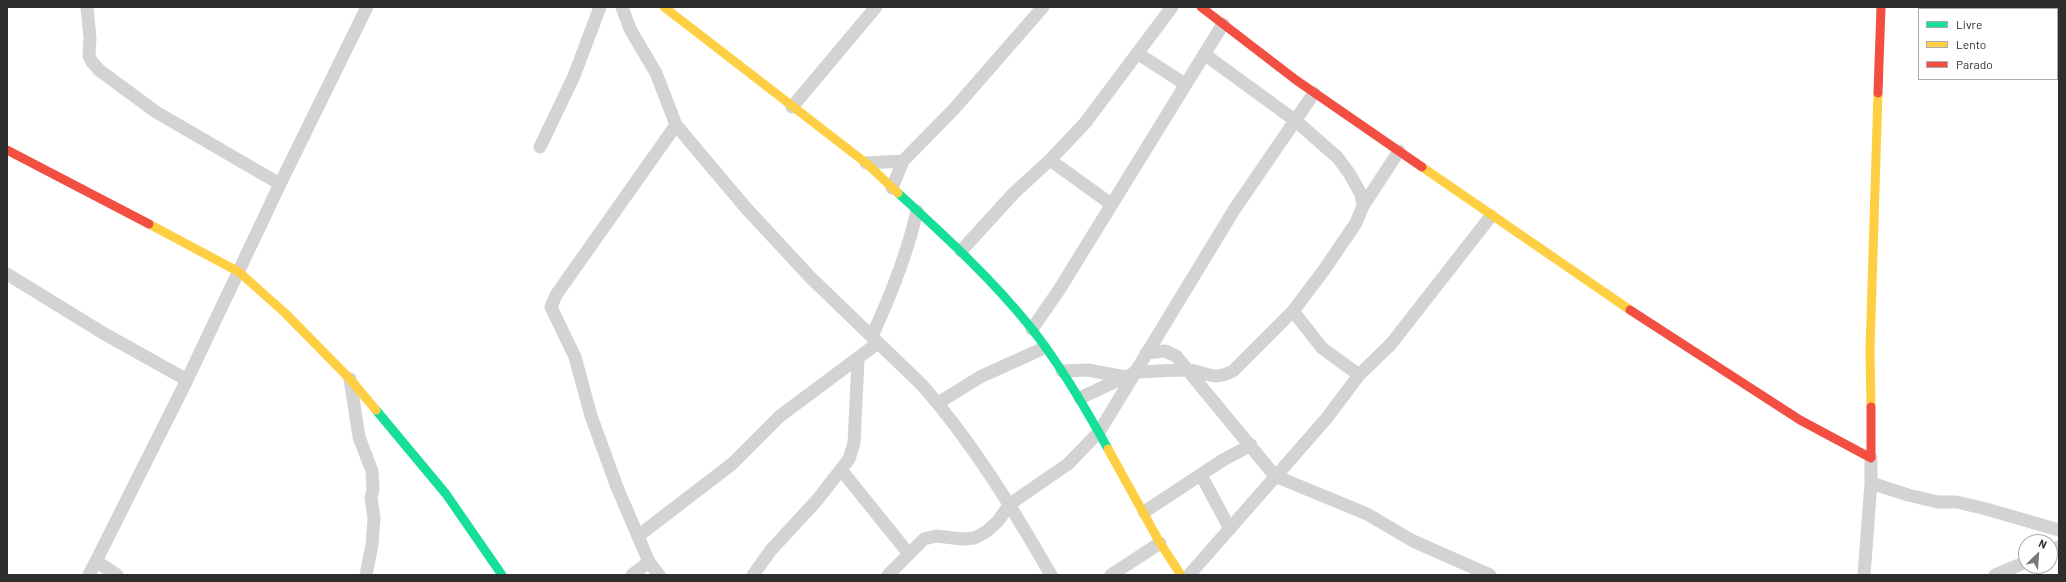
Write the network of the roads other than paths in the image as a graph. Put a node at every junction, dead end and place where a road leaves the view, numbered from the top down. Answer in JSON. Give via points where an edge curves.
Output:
{"nodes":[{"id":1,"x":87,"y":7,"type":"edge"},
{"id":2,"x":367,"y":7,"type":"edge"},
{"id":3,"x":600,"y":7,"type":"edge"},
{"id":4,"x":622,"y":7,"type":"edge"},
{"id":5,"x":664,"y":7,"type":"edge"},
{"id":6,"x":876,"y":7,"type":"edge"},
{"id":7,"x":1043,"y":7,"type":"edge"},
{"id":8,"x":1172,"y":7,"type":"edge"},
{"id":9,"x":1201,"y":7,"type":"edge"},
{"id":10,"x":1881,"y":7,"type":"edge"},
{"id":11,"x":1223,"y":24,"type":"junction"},
{"id":12,"x":1137,"y":53,"type":"junction"},
{"id":13,"x":1204,"y":54,"type":"junction"},
{"id":14,"x":1185,"y":84,"type":"junction"},
{"id":15,"x":1314,"y":93,"type":"junction"},
{"id":16,"x":792,"y":108,"type":"junction"},
{"id":17,"x":1296,"y":121,"type":"junction"},
{"id":18,"x":676,"y":125,"type":"junction"},
{"id":19,"x":540,"y":147,"type":"dead end"},
{"id":20,"x":7,"y":150,"type":"edge"},
{"id":21,"x":1399,"y":151,"type":"junction"},
{"id":22,"x":1050,"y":160,"type":"junction"},
{"id":23,"x":903,"y":161,"type":"junction"},
{"id":24,"x":866,"y":162,"type":"junction"},
{"id":25,"x":280,"y":184,"type":"junction"},
{"id":26,"x":892,"y":188,"type":"junction"},
{"id":27,"x":1111,"y":204,"type":"junction"},
{"id":28,"x":1363,"y":206,"type":"junction"},
{"id":29,"x":917,"y":211,"type":"junction"},
{"id":30,"x":1491,"y":216,"type":"junction"},
{"id":31,"x":962,"y":251,"type":"junction"},
{"id":32,"x":239,"y":272,"type":"junction"},
{"id":33,"x":7,"y":274,"type":"edge"},
{"id":34,"x":1292,"y":311,"type":"junction"},
{"id":35,"x":882,"y":316,"type":"junction"},
{"id":36,"x":860,"y":325,"type":"junction"},
{"id":37,"x":1032,"y":329,"type":"junction"},
{"id":38,"x":875,"y":340,"type":"junction"},
{"id":39,"x":1044,"y":348,"type":"junction"},
{"id":40,"x":1146,"y":353,"type":"junction"},
{"id":41,"x":858,"y":360,"type":"junction"},
{"id":42,"x":1186,"y":369,"type":"junction"},
{"id":43,"x":1062,"y":371,"type":"junction"},
{"id":44,"x":1131,"y":374,"type":"junction"},
{"id":45,"x":1359,"y":375,"type":"junction"},
{"id":46,"x":350,"y":379,"type":"junction"},
{"id":47,"x":187,"y":380,"type":"junction"},
{"id":48,"x":1080,"y":398,"type":"junction"},
{"id":49,"x":938,"y":403,"type":"junction"},
{"id":50,"x":1099,"y":432,"type":"junction"},
{"id":51,"x":1251,"y":445,"type":"junction"},
{"id":52,"x":1871,"y":458,"type":"junction"},
{"id":53,"x":842,"y":471,"type":"junction"},
{"id":54,"x":1201,"y":475,"type":"junction"},
{"id":55,"x":1275,"y":476,"type":"junction"},
{"id":56,"x":1871,"y":483,"type":"junction"},
{"id":57,"x":1010,"y":504,"type":"junction"},
{"id":58,"x":1144,"y":512,"type":"junction"},
{"id":59,"x":1230,"y":528,"type":"junction"},
{"id":60,"x":2059,"y":530,"type":"edge"},
{"id":61,"x":638,"y":536,"type":"junction"},
{"id":62,"x":1160,"y":543,"type":"junction"},
{"id":63,"x":909,"y":554,"type":"junction"},
{"id":64,"x":96,"y":561,"type":"junction"},
{"id":65,"x":649,"y":562,"type":"junction"},
{"id":66,"x":2018,"y":565,"type":"edge"},
{"id":67,"x":89,"y":575,"type":"edge"},
{"id":68,"x":116,"y":575,"type":"edge"},
{"id":69,"x":366,"y":575,"type":"edge"},
{"id":70,"x":502,"y":575,"type":"edge"},
{"id":71,"x":632,"y":575,"type":"edge"},
{"id":72,"x":659,"y":575,"type":"edge"},
{"id":73,"x":753,"y":575,"type":"edge"},
{"id":74,"x":888,"y":575,"type":"edge"},
{"id":75,"x":1051,"y":575,"type":"edge"},
{"id":76,"x":1111,"y":575,"type":"edge"},
{"id":77,"x":1181,"y":575,"type":"edge"},
{"id":78,"x":1189,"y":575,"type":"edge"},
{"id":79,"x":1490,"y":575,"type":"edge"},
{"id":80,"x":1864,"y":575,"type":"edge"},
{"id":81,"x":1995,"y":575,"type":"edge"}],
"edges":[{"from":1,"to":25,"type":"street","via":[[89,56],[99,70],[156,112]]},
{"from":2,"to":25,"type":"street"},
{"from":3,"to":19,"type":"street","via":[[574,76]]},
{"from":4,"to":18,"type":"street","via":[[630,29],[656,73]]},
{"from":5,"to":16,"type":"street"},
{"from":6,"to":16,"type":"street"},
{"from":7,"to":23,"type":"street","via":[[954,109]]},
{"from":8,"to":12,"type":"street"},
{"from":9,"to":11,"type":"street"},
{"from":10,"to":52,"type":"street","via":[[1870,350]]},
{"from":11,"to":13,"type":"street"},
{"from":11,"to":15,"type":"street"},
{"from":12,"to":14,"type":"street"},
{"from":12,"to":22,"type":"street","via":[[1085,123]]},
{"from":13,"to":14,"type":"street"},
{"from":13,"to":17,"type":"street"},
{"from":14,"to":27,"type":"street"},
{"from":15,"to":17,"type":"street"},
{"from":15,"to":21,"type":"street"},
{"from":16,"to":24,"type":"street"},
{"from":17,"to":28,"type":"street","via":[[1343,163],[1361,194]]},
{"from":17,"to":40,"type":"street","via":[[1234,210]]},
{"from":18,"to":36,"type":"street","via":[[746,208],[810,277]]},
{"from":18,"to":61,"type":"street","via":[[556,295],[552,307],[574,358],[591,416]]},
{"from":20,"to":32,"type":"street"},
{"from":21,"to":28,"type":"street"},
{"from":21,"to":30,"type":"street"},
{"from":22,"to":27,"type":"street"},
{"from":22,"to":31,"type":"street","via":[[1014,193]]},
{"from":23,"to":24,"type":"street"},
{"from":23,"to":26,"type":"street"},
{"from":24,"to":26,"type":"street"},
{"from":25,"to":32,"type":"street"},
{"from":26,"to":29,"type":"street"},
{"from":27,"to":37,"type":"street"},
{"from":28,"to":34,"type":"street","via":[[1346,238]]},
{"from":29,"to":31,"type":"street"},
{"from":29,"to":35,"type":"street","via":[[907,252]]},
{"from":30,"to":45,"type":"street","via":[[1411,321]]},
{"from":30,"to":52,"type":"street","via":[[1800,420]]},
{"from":31,"to":37,"type":"street"},
{"from":32,"to":46,"type":"street"},
{"from":32,"to":47,"type":"street"},
{"from":33,"to":47,"type":"street","via":[[103,333]]},
{"from":34,"to":42,"type":"street","via":[[1233,371],[1222,376],[1212,376]]},
{"from":34,"to":45,"type":"street","via":[[1322,348]]},
{"from":35,"to":36,"type":"street"},
{"from":35,"to":38,"type":"street"},
{"from":36,"to":38,"type":"street"},
{"from":37,"to":39,"type":"street"},
{"from":38,"to":41,"type":"street"},
{"from":38,"to":49,"type":"street"},
{"from":39,"to":43,"type":"street"},
{"from":39,"to":49,"type":"street","via":[[986,374]]},
{"from":40,"to":42,"type":"street","via":[[1170,352]]},
{"from":40,"to":44,"type":"street"},
{"from":41,"to":53,"type":"street","via":[[852,453]]},
{"from":41,"to":61,"type":"street","via":[[780,416],[732,464]]},
{"from":42,"to":44,"type":"street"},
{"from":42,"to":51,"type":"street"},
{"from":43,"to":44,"type":"street","via":[[1088,370]]},
{"from":43,"to":48,"type":"street"},
{"from":44,"to":48,"type":"street"},
{"from":44,"to":50,"type":"street"},
{"from":45,"to":55,"type":"street","via":[[1326,419]]},
{"from":46,"to":69,"type":"street","via":[[359,437],[372,477],[371,498],[374,518]]},
{"from":46,"to":70,"type":"street","via":[[446,494]]},
{"from":47,"to":64,"type":"street"},
{"from":48,"to":50,"type":"street"},
{"from":49,"to":57,"type":"street"},
{"from":50,"to":57,"type":"street","via":[[1068,464]]},
{"from":50,"to":58,"type":"street"},
{"from":51,"to":54,"type":"street"},
{"from":51,"to":55,"type":"street"},
{"from":52,"to":56,"type":"street"},
{"from":53,"to":63,"type":"street"},
{"from":53,"to":73,"type":"street","via":[[771,550]]},
{"from":54,"to":58,"type":"street"},
{"from":54,"to":59,"type":"street"},
{"from":55,"to":59,"type":"street"},
{"from":55,"to":79,"type":"street","via":[[1368,514],[1413,541]]},
{"from":56,"to":60,"type":"street","via":[[1908,495],[1938,502],[1957,502]]},
{"from":56,"to":80,"type":"street"},
{"from":57,"to":63,"type":"street","via":[[998,521],[975,538],[936,536],[924,539]]},
{"from":57,"to":75,"type":"street"},
{"from":58,"to":62,"type":"street"},
{"from":59,"to":78,"type":"street"},
{"from":61,"to":65,"type":"street"},
{"from":62,"to":76,"type":"street"},
{"from":62,"to":77,"type":"street"},
{"from":63,"to":74,"type":"street"},
{"from":64,"to":67,"type":"street"},
{"from":64,"to":68,"type":"street"},
{"from":65,"to":71,"type":"street"},
{"from":65,"to":72,"type":"street"},
{"from":66,"to":81,"type":"street"}]}
